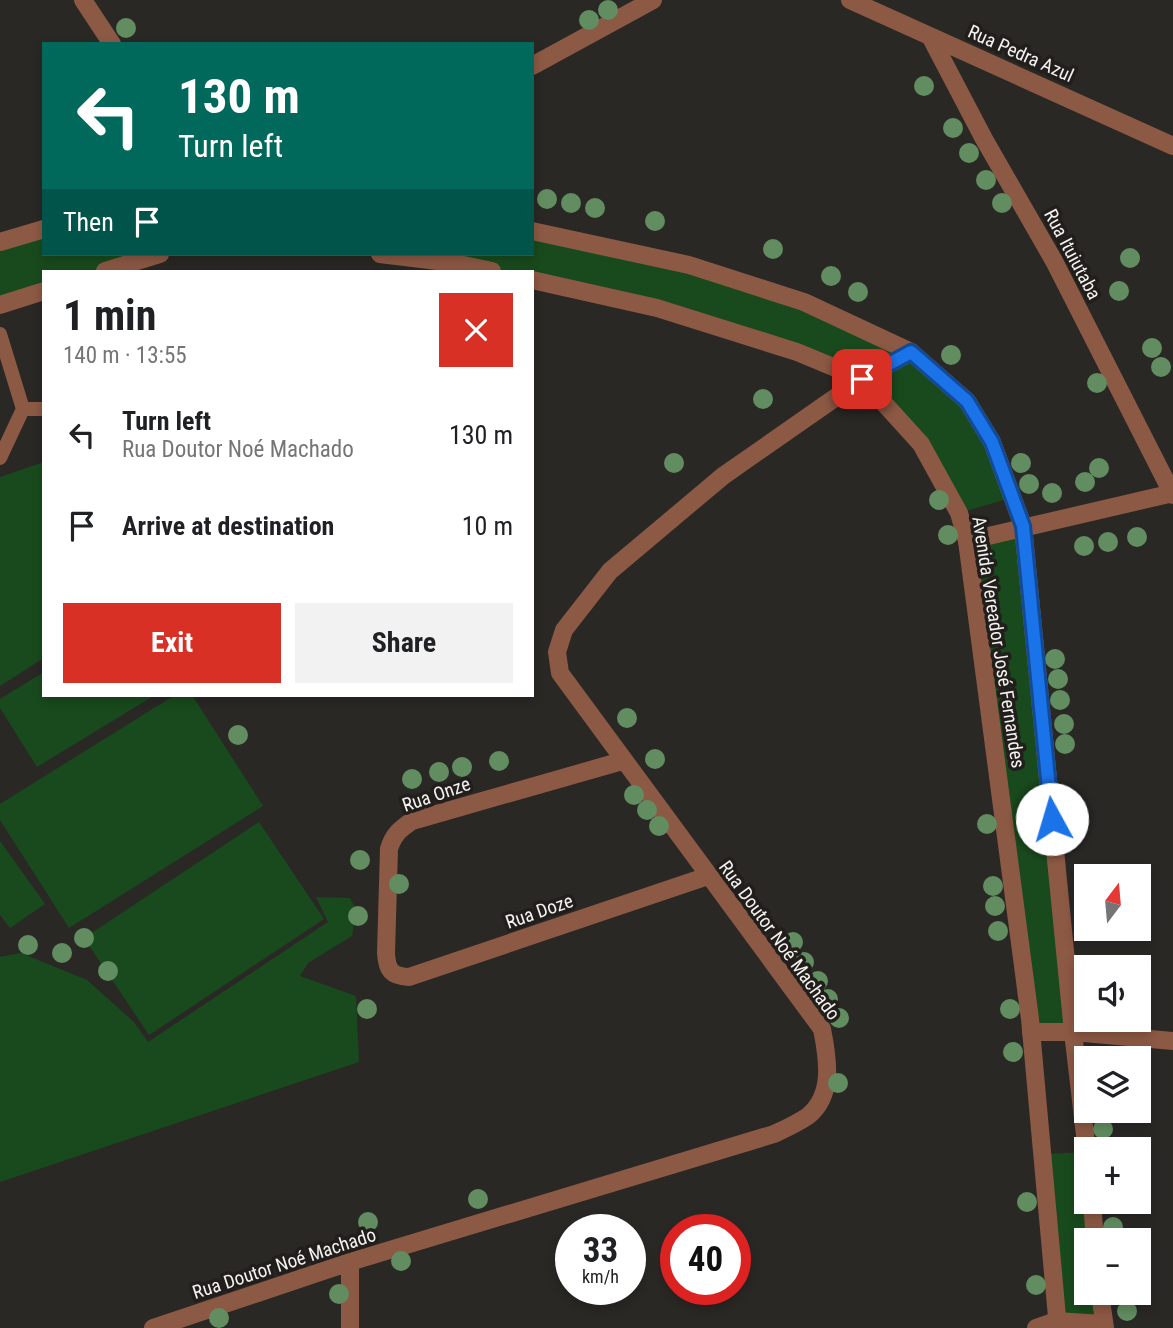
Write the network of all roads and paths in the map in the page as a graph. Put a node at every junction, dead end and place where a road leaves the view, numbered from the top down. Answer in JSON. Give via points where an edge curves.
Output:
{"nodes":[{"id":1,"x":83,"y":0,"type":"edge"},
{"id":2,"x":653,"y":0,"type":"edge"},
{"id":3,"x":850,"y":0,"type":"edge"},
{"id":4,"x":930,"y":36,"type":"junction"},
{"id":5,"x":111,"y":42,"type":"edge"},
{"id":6,"x":534,"y":65,"type":"edge"},
{"id":7,"x":1173,"y":146,"type":"edge"},
{"id":8,"x":42,"y":230,"type":"edge"},
{"id":9,"x":534,"y":231,"type":"edge"},
{"id":10,"x":0,"y":242,"type":"edge"},
{"id":11,"x":154,"y":256,"type":"edge"},
{"id":12,"x":419,"y":256,"type":"edge"},
{"id":13,"x":108,"y":270,"type":"edge"},
{"id":14,"x":487,"y":270,"type":"edge"},
{"id":15,"x":534,"y":280,"type":"edge"},
{"id":16,"x":42,"y":292,"type":"edge"},
{"id":17,"x":0,"y":305,"type":"edge"},
{"id":18,"x":0,"y":334,"type":"edge"},
{"id":19,"x":911,"y":352,"type":"junction"},
{"id":20,"x":862,"y":379,"type":"junction"},
{"id":21,"x":23,"y":409,"type":"junction"},
{"id":22,"x":42,"y":409,"type":"edge"},
{"id":23,"x":0,"y":458,"type":"edge"},
{"id":24,"x":1173,"y":493,"type":"edge"},
{"id":25,"x":1023,"y":526,"type":"junction"},
{"id":26,"x":967,"y":541,"type":"junction"},
{"id":27,"x":622,"y":761,"type":"junction"},
{"id":28,"x":708,"y":876,"type":"junction"},
{"id":29,"x":387,"y":967,"type":"joint"},
{"id":30,"x":1031,"y":1032,"type":"junction"},
{"id":31,"x":1073,"y":1032,"type":"junction"},
{"id":32,"x":1173,"y":1041,"type":"edge"},
{"id":33,"x":1085,"y":1137,"type":"edge"},
{"id":34,"x":350,"y":1262,"type":"junction"},
{"id":35,"x":1101,"y":1305,"type":"edge"},
{"id":36,"x":1057,"y":1325,"type":"edge"},
{"id":37,"x":1104,"y":1326,"type":"edge"},
{"id":38,"x":153,"y":1328,"type":"edge"},
{"id":39,"x":350,"y":1328,"type":"edge"},
{"id":40,"x":1036,"y":1328,"type":"edge"}],
"edges":[{"from":1,"to":5,"type":"street"},
{"from":2,"to":6,"type":"street"},
{"from":3,"to":4,"type":"street","name":"Rua Pedra Azul"},
{"from":4,"to":7,"type":"street","name":"Rua Pedra Azul"},
{"from":4,"to":24,"type":"street","name":"Rua Ituiutaba","via":[[1054,261]]},
{"from":8,"to":10,"type":"street"},
{"from":9,"to":19,"type":"street","name":"Avenida Vereador José Fernandes","via":[[689,265],[804,302]]},
{"from":11,"to":13,"type":"street"},
{"from":12,"to":14,"type":"street"},
{"from":15,"to":20,"type":"street","name":"Avenida Vereador José Fernandes","via":[[657,308],[797,352]]},
{"from":16,"to":17,"type":"street"},
{"from":18,"to":21,"type":"lane"},
{"from":19,"to":20,"type":"street","name":"Rua Doutor Noé Machado"},
{"from":19,"to":25,"type":"street","name":"Avenida Vereador José Fernandes","via":[[967,401],[992,442]]},
{"from":20,"to":26,"type":"street","name":"Avenida Vereador José Fernandes","via":[[921,443],[959,513]]},
{"from":20,"to":27,"type":"street","name":"Rua Doutor Noé Machado","via":[[723,475],[610,571],[564,630],[557,652],[560,673]]},
{"from":21,"to":22,"type":"lane"},
{"from":21,"to":23,"type":"lane"},
{"from":24,"to":25,"type":"street"},
{"from":25,"to":26,"type":"street"},
{"from":25,"to":31,"type":"street","name":"Avenida Vereador José Fernandes"},
{"from":26,"to":30,"type":"street","name":"Avenida Vereador José Fernandes"},
{"from":27,"to":28,"type":"street","name":"Rua Doutor Noé Machado"},
{"from":27,"to":29,"type":"street","name":"Rua Onze","via":[[412,821],[400,829],[389,849]]},
{"from":28,"to":29,"type":"street","name":"Rua Doze","via":[[408,977],[398,977]]},
{"from":28,"to":34,"type":"street","name":"Rua Doutor Noé Machado","via":[[822,1029],[828,1056],[822,1101],[807,1116],[774,1134]]},
{"from":30,"to":31,"type":"street"},
{"from":30,"to":36,"type":"street","name":"Avenida Vereador José Fernandes"},
{"from":31,"to":32,"type":"street"},
{"from":31,"to":33,"type":"street","name":"Avenida Vereador José Fernandes"},
{"from":34,"to":38,"type":"street","name":"Rua Doutor Noé Machado"},
{"from":34,"to":39,"type":"street"},
{"from":35,"to":37,"type":"street"},
{"from":36,"to":37,"type":"street"},
{"from":36,"to":40,"type":"street"}]}
